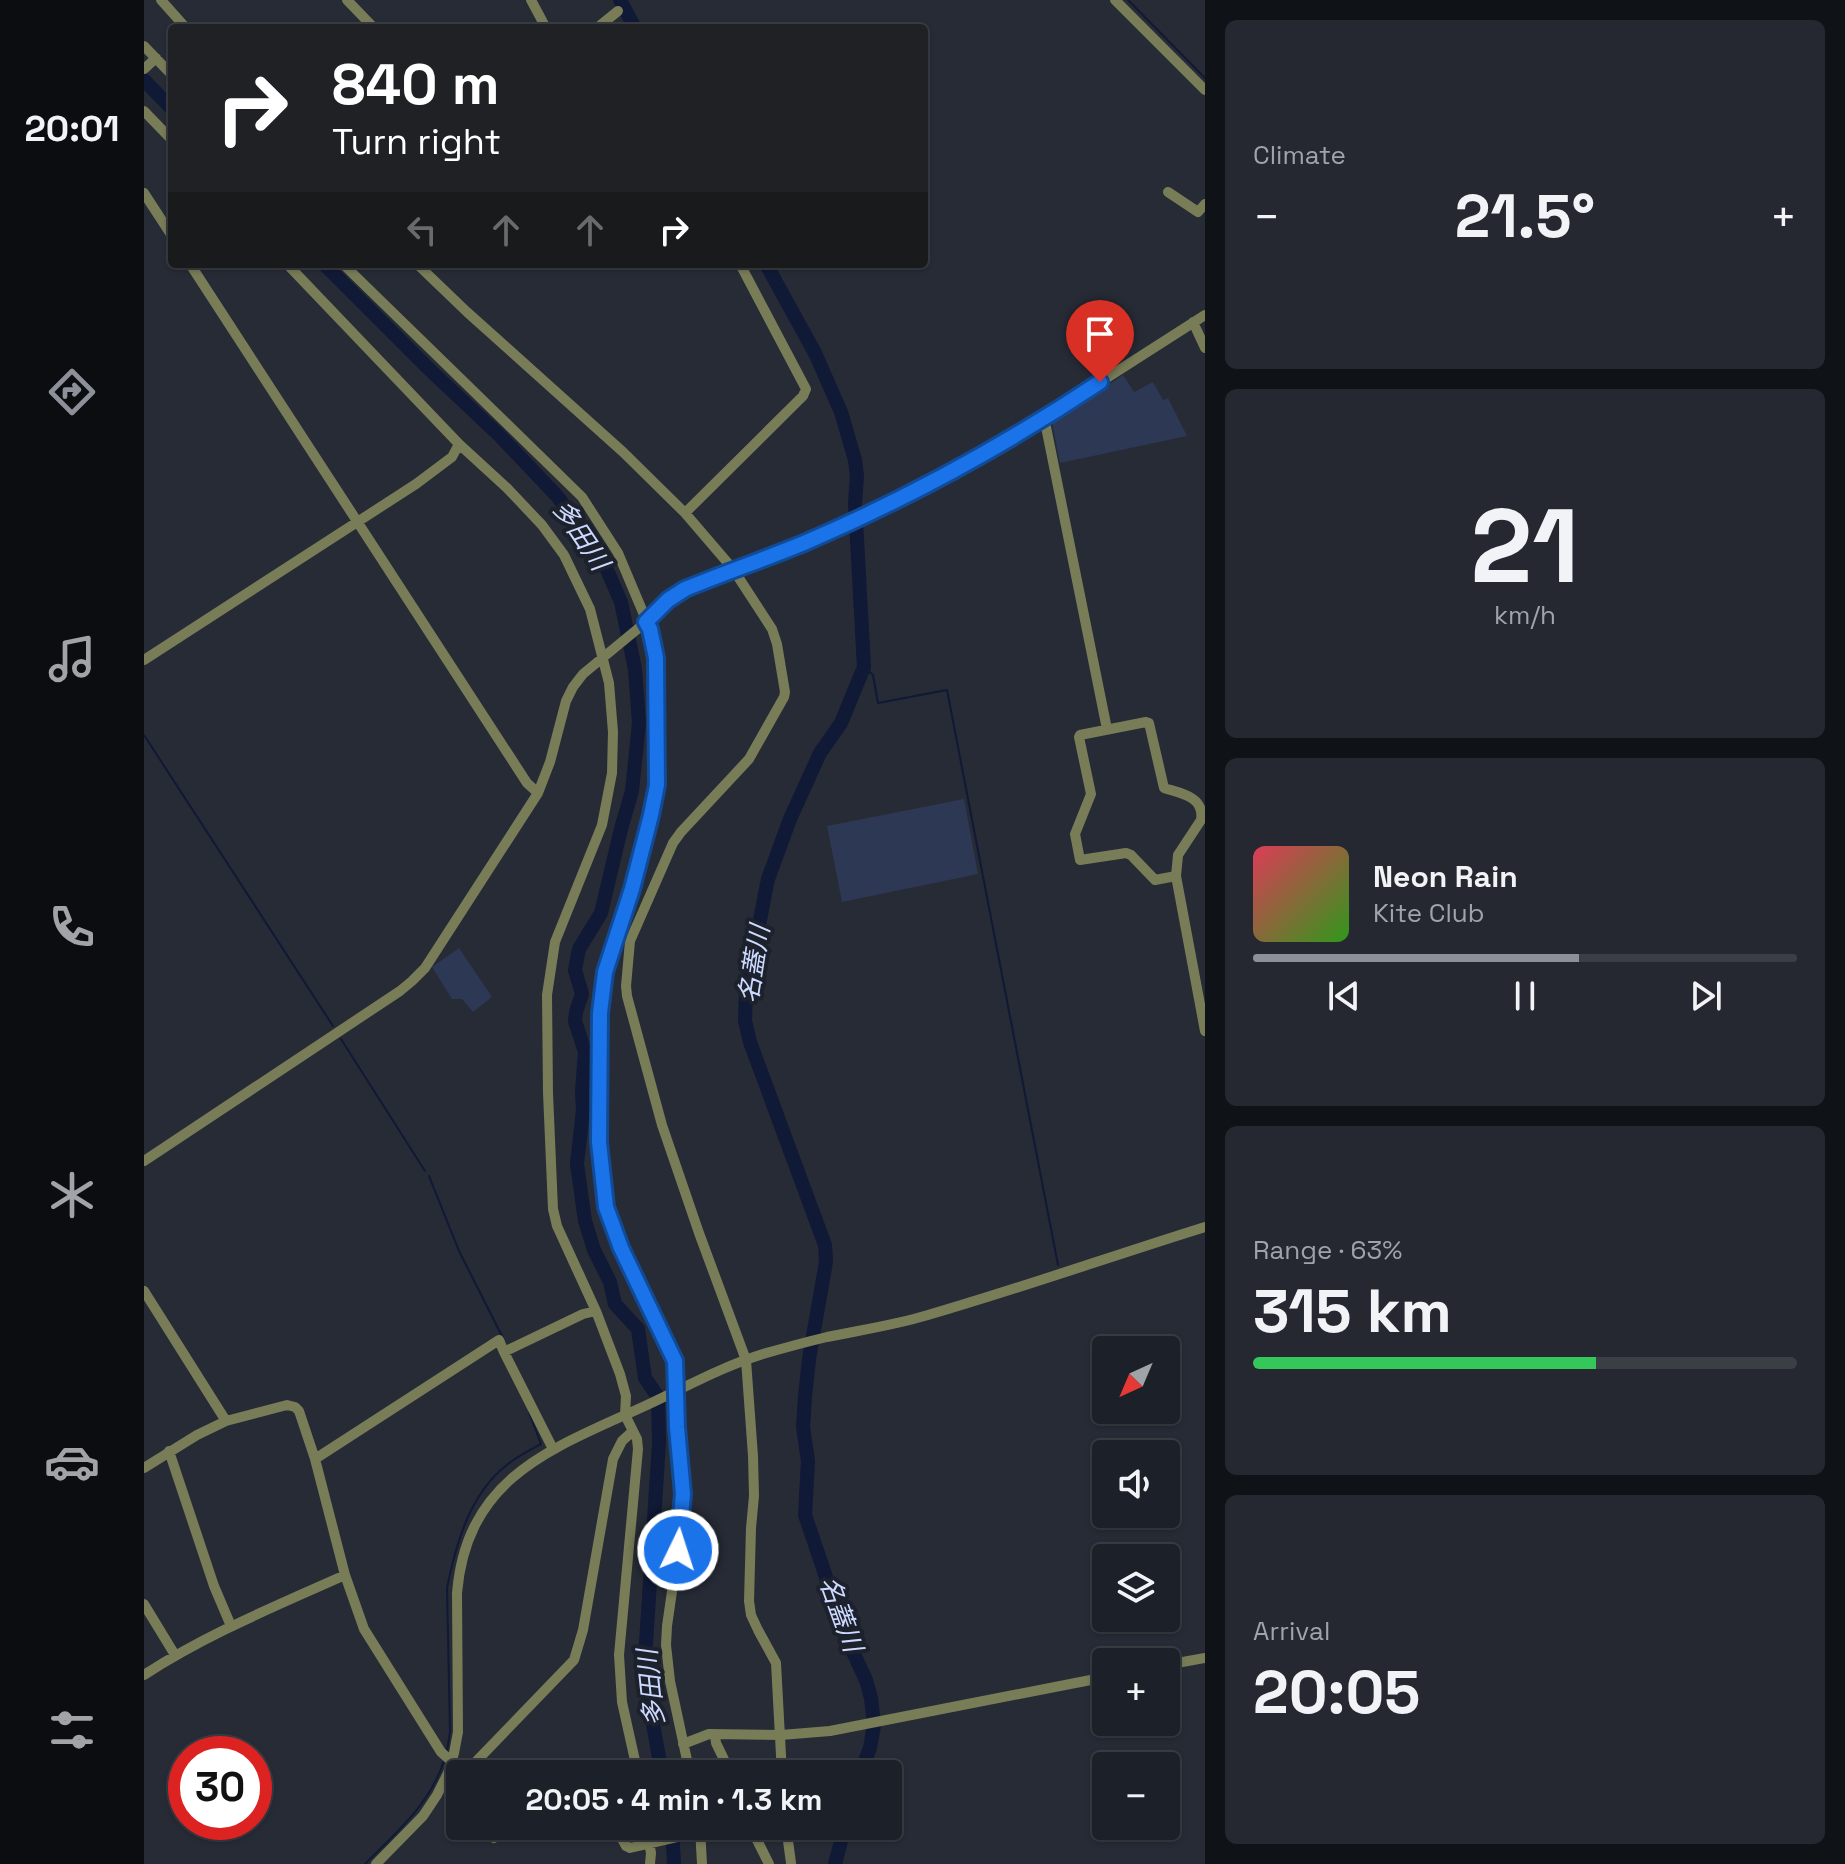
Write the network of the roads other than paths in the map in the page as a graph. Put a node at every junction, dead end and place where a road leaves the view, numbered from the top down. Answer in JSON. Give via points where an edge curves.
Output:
{"nodes":[{"id":1,"x":161,"y":0,"type":"edge"},
{"id":2,"x":347,"y":0,"type":"edge"},
{"id":3,"x":531,"y":0,"type":"edge"},
{"id":4,"x":1115,"y":0,"type":"edge"},
{"id":5,"x":618,"y":11,"type":"dead end"},
{"id":6,"x":182,"y":24,"type":"edge"},
{"id":7,"x":370,"y":24,"type":"edge"},
{"id":8,"x":544,"y":24,"type":"edge"},
{"id":9,"x":602,"y":24,"type":"edge"},
{"id":10,"x":144,"y":46,"type":"edge"},
{"id":11,"x":155,"y":59,"type":"junction"},
{"id":12,"x":144,"y":69,"type":"edge"},
{"id":13,"x":168,"y":71,"type":"edge"},
{"id":14,"x":1205,"y":90,"type":"edge"},
{"id":15,"x":144,"y":111,"type":"edge"},
{"id":16,"x":168,"y":136,"type":"edge"},
{"id":17,"x":1168,"y":192,"type":"dead end"},
{"id":18,"x":144,"y":193,"type":"edge"},
{"id":19,"x":1205,"y":204,"type":"edge"},
{"id":20,"x":168,"y":230,"type":"edge"},
{"id":21,"x":193,"y":268,"type":"edge"},
{"id":22,"x":291,"y":268,"type":"edge"},
{"id":23,"x":347,"y":268,"type":"edge"},
{"id":24,"x":421,"y":268,"type":"edge"},
{"id":25,"x":742,"y":268,"type":"edge"},
{"id":26,"x":1205,"y":315,"type":"edge"},
{"id":27,"x":1193,"y":322,"type":"junction"},
{"id":28,"x":1205,"y":348,"type":"edge"},
{"id":29,"x":1044,"y":417,"type":"junction"},
{"id":30,"x":459,"y":444,"type":"junction"},
{"id":31,"x":685,"y":513,"type":"junction"},
{"id":32,"x":357,"y":522,"type":"junction"},
{"id":33,"x":733,"y":569,"type":"junction"},
{"id":34,"x":644,"y":623,"type":"junction"},
{"id":35,"x":604,"y":657,"type":"junction"},
{"id":36,"x":144,"y":660,"type":"edge"},
{"id":37,"x":1107,"y":729,"type":"junction"},
{"id":38,"x":538,"y":793,"type":"junction"},
{"id":39,"x":1176,"y":876,"type":"junction"},
{"id":40,"x":1202,"y":998,"type":"edge"},
{"id":41,"x":1205,"y":1031,"type":"edge"},
{"id":42,"x":144,"y":1161,"type":"edge"},
{"id":43,"x":1205,"y":1227,"type":"edge"},
{"id":44,"x":144,"y":1291,"type":"edge"},
{"id":45,"x":596,"y":1311,"type":"junction"},
{"id":46,"x":504,"y":1352,"type":"junction"},
{"id":47,"x":746,"y":1360,"type":"junction"},
{"id":48,"x":673,"y":1393,"type":"junction"},
{"id":49,"x":628,"y":1414,"type":"junction"},
{"id":50,"x":226,"y":1421,"type":"junction"},
{"id":51,"x":633,"y":1431,"type":"junction"},
{"id":52,"x":553,"y":1449,"type":"junction"},
{"id":53,"x":169,"y":1451,"type":"junction"},
{"id":54,"x":315,"y":1459,"type":"junction"},
{"id":55,"x":144,"y":1468,"type":"edge"},
{"id":56,"x":345,"y":1575,"type":"junction"},
{"id":57,"x":144,"y":1604,"type":"edge"},
{"id":58,"x":231,"y":1626,"type":"junction"},
{"id":59,"x":175,"y":1655,"type":"junction"},
{"id":60,"x":1205,"y":1658,"type":"edge"},
{"id":61,"x":1180,"y":1662,"type":"edge"},
{"id":62,"x":144,"y":1675,"type":"edge"},
{"id":63,"x":1092,"y":1680,"type":"edge"},
{"id":64,"x":715,"y":1735,"type":"junction"},
{"id":65,"x":781,"y":1735,"type":"junction"},
{"id":66,"x":683,"y":1744,"type":"junction"},
{"id":67,"x":448,"y":1758,"type":"joint"},
{"id":68,"x":478,"y":1760,"type":"edge"},
{"id":69,"x":635,"y":1760,"type":"edge"},
{"id":70,"x":687,"y":1760,"type":"edge"},
{"id":71,"x":724,"y":1760,"type":"edge"},
{"id":72,"x":782,"y":1760,"type":"edge"},
{"id":73,"x":446,"y":1777,"type":"edge"},
{"id":74,"x":623,"y":1840,"type":"edge"},
{"id":75,"x":649,"y":1840,"type":"edge"},
{"id":76,"x":661,"y":1840,"type":"edge"},
{"id":77,"x":699,"y":1840,"type":"edge"},
{"id":78,"x":757,"y":1840,"type":"edge"},
{"id":79,"x":788,"y":1840,"type":"edge"},
{"id":80,"x":650,"y":1843,"type":"junction"},
{"id":81,"x":376,"y":1864,"type":"edge"},
{"id":82,"x":650,"y":1864,"type":"edge"},
{"id":83,"x":702,"y":1864,"type":"edge"},
{"id":84,"x":769,"y":1864,"type":"edge"},
{"id":85,"x":791,"y":1864,"type":"edge"}],
"edges":[{"from":1,"to":6,"type":"street"},
{"from":2,"to":7,"type":"street"},
{"from":3,"to":8,"type":"street"},
{"from":4,"to":14,"type":"street"},
{"from":5,"to":9,"type":"street"},
{"from":10,"to":11,"type":"street"},
{"from":11,"to":12,"type":"street"},
{"from":11,"to":13,"type":"street"},
{"from":15,"to":16,"type":"street"},
{"from":17,"to":19,"type":"street","via":[[1198,212]]},
{"from":18,"to":20,"type":"street"},
{"from":21,"to":32,"type":"street"},
{"from":22,"to":30,"type":"street"},
{"from":23,"to":34,"type":"street","via":[[582,497],[618,553]]},
{"from":24,"to":31,"type":"street"},
{"from":25,"to":31,"type":"street","via":[[806,389]]},
{"from":26,"to":27,"type":"street"},
{"from":27,"to":28,"type":"street"},
{"from":27,"to":29,"type":"street"},
{"from":29,"to":33,"type":"street","via":[[964,465],[850,522]]},
{"from":29,"to":37,"type":"street"},
{"from":30,"to":32,"type":"street","via":[[452,457]]},
{"from":30,"to":35,"type":"street","via":[[542,525],[564,555],[590,609]]},
{"from":31,"to":33,"type":"street"},
{"from":32,"to":36,"type":"street"},
{"from":32,"to":38,"type":"street"},
{"from":33,"to":34,"type":"street","via":[[685,589]]},
{"from":33,"to":47,"type":"street","via":[[775,635],[784,697],[749,759],[673,843],[630,941],[626,986],[662,1125]]},
{"from":34,"to":35,"type":"street"},
{"from":34,"to":48,"type":"street","via":[[656,658],[657,785],[605,972],[599,1142],[606,1207],[675,1361]]},
{"from":35,"to":38,"type":"street","via":[[583,674],[566,701]]},
{"from":35,"to":45,"type":"street","via":[[612,773],[602,825],[555,942],[547,995],[553,1209]]},
{"from":37,"to":39,"type":"street","via":[[1149,723],[1164,788],[1189,795],[1203,809],[1178,855]]},
{"from":37,"to":39,"type":"street","via":[[1079,737],[1091,794],[1075,834],[1080,860],[1126,853],[1155,880]]},
{"from":38,"to":42,"type":"street","via":[[412,981]]},
{"from":39,"to":40,"type":"street"},
{"from":40,"to":41,"type":"street"},
{"from":43,"to":47,"type":"street","via":[[929,1315]]},
{"from":44,"to":50,"type":"street"},
{"from":45,"to":46,"type":"street"},
{"from":45,"to":49,"type":"street","via":[[620,1374]]},
{"from":46,"to":52,"type":"street"},
{"from":46,"to":54,"type":"street","via":[[499,1340]]},
{"from":47,"to":48,"type":"street"},
{"from":47,"to":65,"type":"street","via":[[754,1496],[749,1601],[776,1663]]},
{"from":48,"to":49,"type":"street"},
{"from":48,"to":66,"type":"street","via":[[683,1494],[666,1645]]},
{"from":49,"to":51,"type":"street"},
{"from":49,"to":52,"type":"street"},
{"from":50,"to":53,"type":"street"},
{"from":50,"to":54,"type":"street","via":[[295,1407]]},
{"from":51,"to":68,"type":"street","via":[[613,1459],[574,1660]]},
{"from":51,"to":69,"type":"street","via":[[638,1449],[619,1655],[622,1702]]},
{"from":52,"to":67,"type":"street","via":[[498,1491],[464,1550],[457,1593],[458,1732]]},
{"from":53,"to":55,"type":"street"},
{"from":53,"to":58,"type":"street"},
{"from":54,"to":56,"type":"street"},
{"from":56,"to":58,"type":"street"},
{"from":56,"to":67,"type":"street","via":[[364,1629]]},
{"from":57,"to":59,"type":"street"},
{"from":58,"to":59,"type":"street"},
{"from":59,"to":62,"type":"street"},
{"from":60,"to":61,"type":"street"},
{"from":63,"to":65,"type":"street","via":[[830,1731]]},
{"from":64,"to":65,"type":"street"},
{"from":64,"to":66,"type":"street"},
{"from":64,"to":71,"type":"street"},
{"from":65,"to":72,"type":"street"},
{"from":66,"to":70,"type":"street"},
{"from":73,"to":81,"type":"street","via":[[423,1816]]},
{"from":74,"to":80,"type":"street","via":[[630,1848]]},
{"from":75,"to":80,"type":"street"},
{"from":76,"to":80,"type":"street"},
{"from":77,"to":83,"type":"street"},
{"from":78,"to":84,"type":"street"},
{"from":79,"to":85,"type":"street"},
{"from":80,"to":82,"type":"street"}]}
